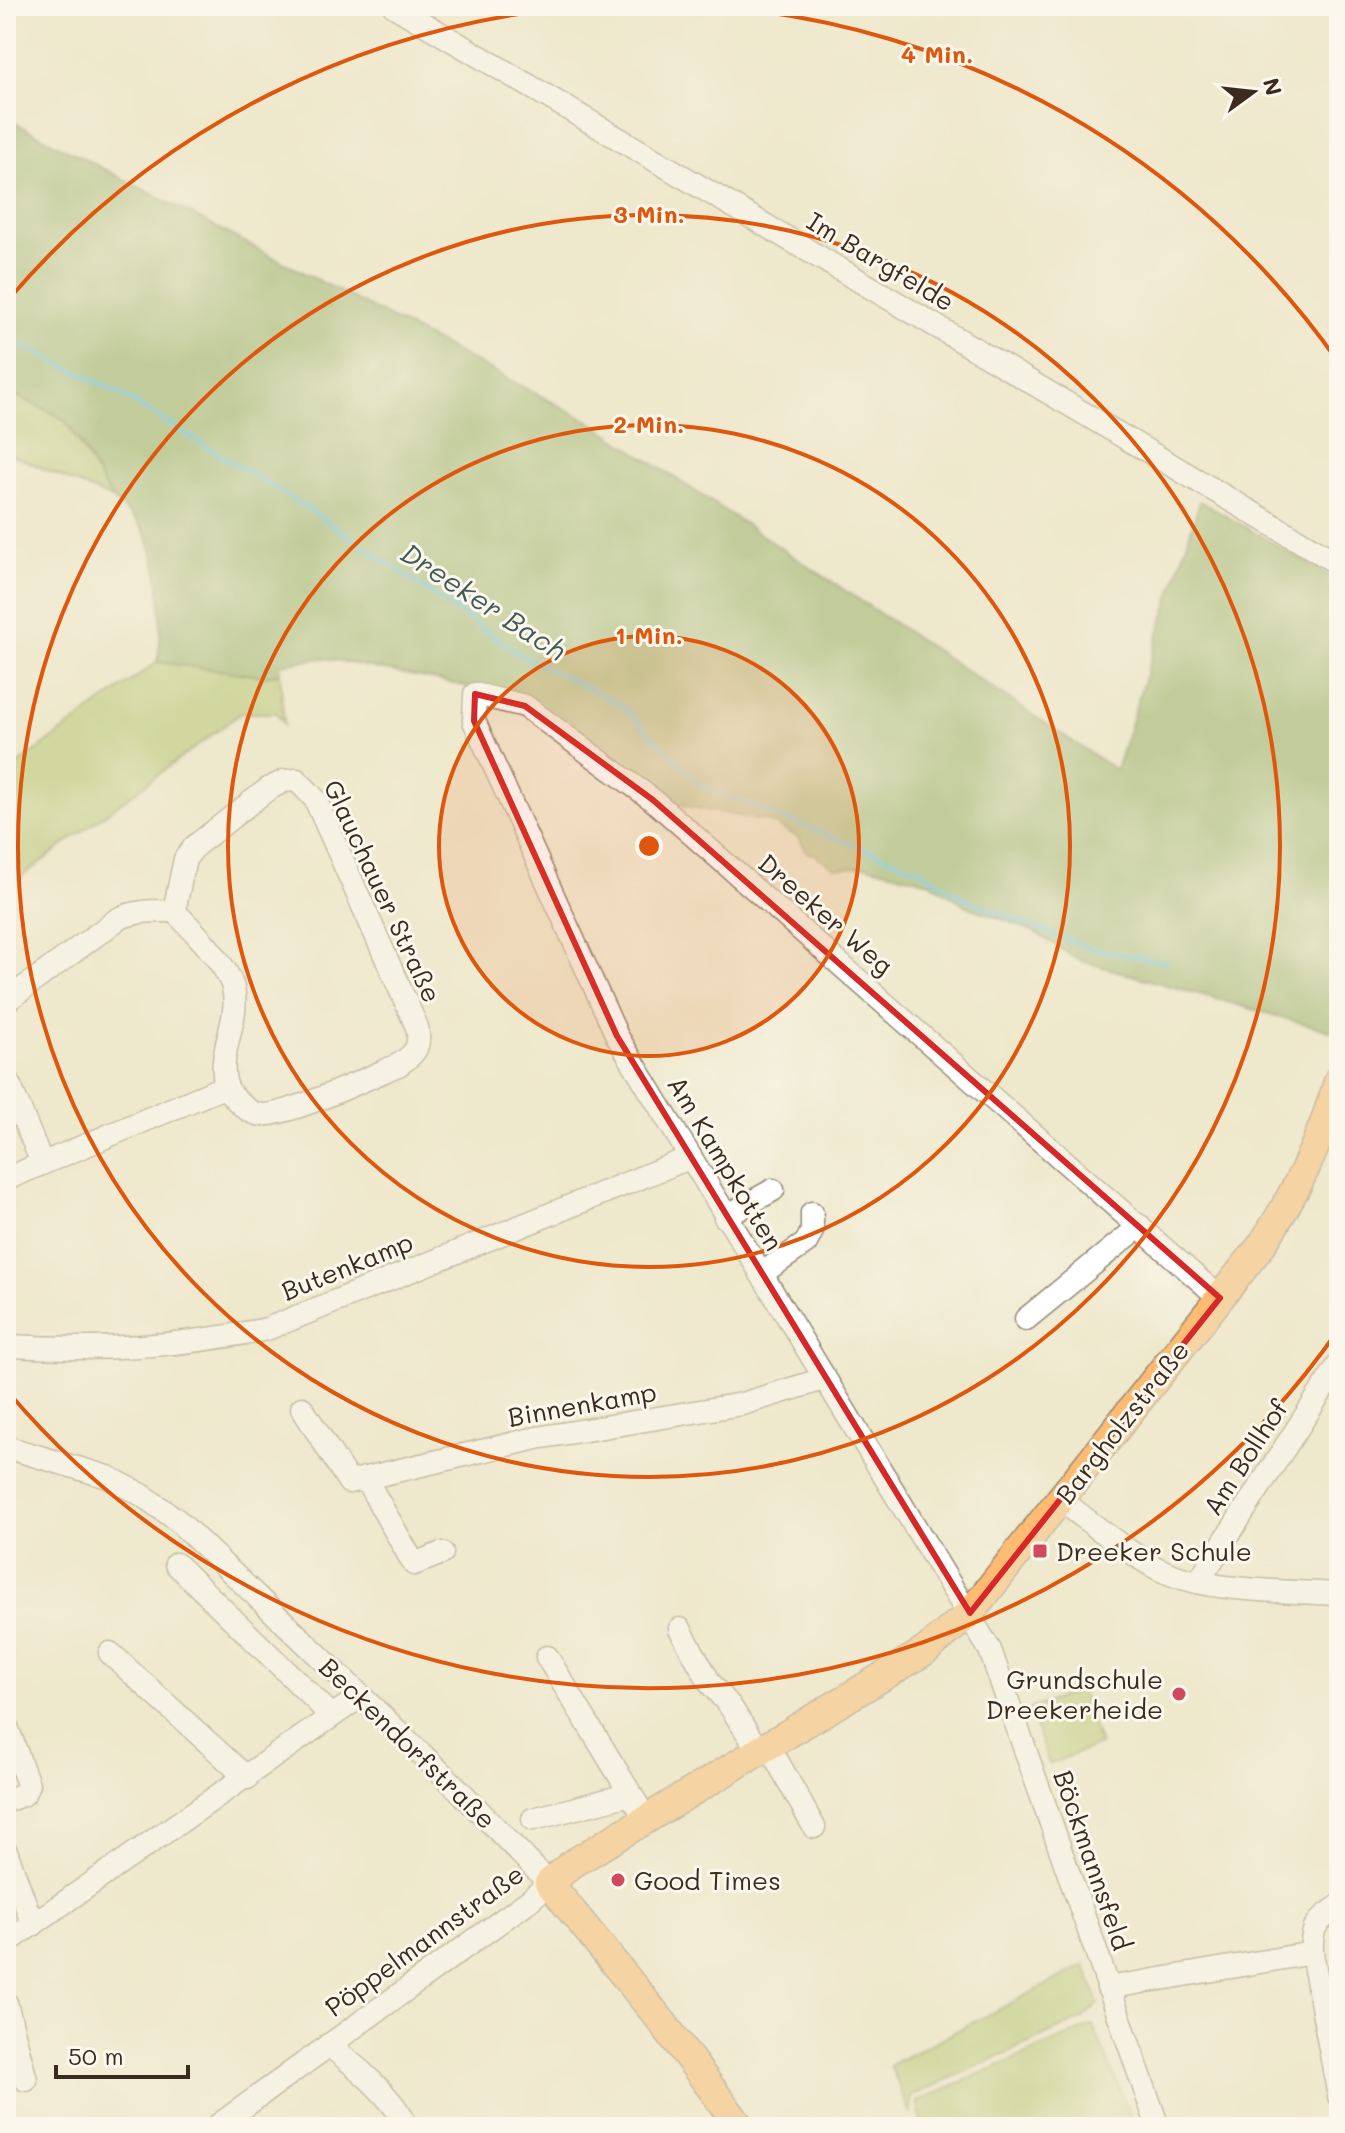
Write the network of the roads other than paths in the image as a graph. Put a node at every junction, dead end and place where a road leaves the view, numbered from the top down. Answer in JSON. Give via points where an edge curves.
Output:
{"nodes":[{"id":1,"x":394,"y":6,"type":"edge"},
{"id":2,"x":1339,"y":564,"type":"edge"},
{"id":3,"x":474,"y":721,"type":"joint"},
{"id":4,"x":174,"y":911,"type":"junction"},
{"id":5,"x":6,"y":1001,"type":"edge"},
{"id":6,"x":6,"y":1076,"type":"edge"},
{"id":7,"x":1339,"y":1079,"type":"edge"},
{"id":8,"x":233,"y":1095,"type":"junction"},
{"id":9,"x":689,"y":1158,"type":"junction"},
{"id":10,"x":42,"y":1163,"type":"junction"},
{"id":11,"x":6,"y":1179,"type":"edge"},
{"id":12,"x":773,"y":1190,"type":"dead end"},
{"id":13,"x":812,"y":1213,"type":"dead end"},
{"id":14,"x":725,"y":1217,"type":"junction"},
{"id":15,"x":1140,"y":1226,"type":"junction"},
{"id":16,"x":761,"y":1274,"type":"junction"},
{"id":17,"x":1220,"y":1298,"type":"junction"},
{"id":18,"x":1026,"y":1319,"type":"dead end"},
{"id":19,"x":9,"y":1346,"type":"dead end"},
{"id":20,"x":1339,"y":1364,"type":"edge"},
{"id":21,"x":824,"y":1379,"type":"junction"},
{"id":22,"x":302,"y":1408,"type":"dead end"},
{"id":23,"x":6,"y":1447,"type":"edge"},
{"id":24,"x":357,"y":1480,"type":"junction"},
{"id":25,"x":1061,"y":1500,"type":"junction"},
{"id":26,"x":442,"y":1553,"type":"dead end"},
{"id":27,"x":176,"y":1564,"type":"dead end"},
{"id":28,"x":1198,"y":1582,"type":"junction"},
{"id":29,"x":1339,"y":1594,"type":"edge"},
{"id":30,"x":970,"y":1613,"type":"junction"},
{"id":31,"x":680,"y":1629,"type":"dead end"},
{"id":32,"x":110,"y":1653,"type":"dead end"},
{"id":33,"x":547,"y":1657,"type":"dead end"},
{"id":34,"x":361,"y":1696,"type":"junction"},
{"id":35,"x":332,"y":1716,"type":"junction"},
{"id":36,"x":6,"y":1724,"type":"edge"},
{"id":37,"x":764,"y":1749,"type":"junction"},
{"id":38,"x":247,"y":1778,"type":"junction"},
{"id":39,"x":631,"y":1794,"type":"junction"},
{"id":40,"x":6,"y":1801,"type":"edge"},
{"id":41,"x":533,"y":1819,"type":"dead end"},
{"id":42,"x":646,"y":1819,"type":"junction"},
{"id":43,"x":814,"y":1827,"type":"dead end"},
{"id":44,"x":6,"y":1851,"type":"edge"},
{"id":45,"x":549,"y":1883,"type":"junction"},
{"id":46,"x":1339,"y":1906,"type":"edge"},
{"id":47,"x":33,"y":1925,"type":"junction"},
{"id":48,"x":6,"y":1943,"type":"edge"},
{"id":49,"x":1312,"y":1953,"type":"junction"},
{"id":50,"x":1108,"y":1988,"type":"junction"},
{"id":51,"x":6,"y":2003,"type":"edge"},
{"id":52,"x":328,"y":2045,"type":"junction"},
{"id":53,"x":26,"y":2080,"type":"dead end"},
{"id":54,"x":1339,"y":2096,"type":"edge"},
{"id":55,"x":732,"y":2124,"type":"edge"},
{"id":56,"x":216,"y":2127,"type":"edge"},
{"id":57,"x":407,"y":2127,"type":"edge"},
{"id":58,"x":1158,"y":2127,"type":"edge"}],
"edges":[{"from":1,"to":2,"type":"street","name":"Im Bargfelde"},
{"from":3,"to":9,"type":"street","name":"Am Kampkotten","via":[[617,1036]]},
{"from":3,"to":15,"type":"street","name":"Dreeker Weg","via":[[475,694],[525,706],[653,800]]},
{"from":4,"to":5,"type":"street","via":[[145,910],[118,919]]},
{"from":4,"to":8,"type":"street","via":[[229,975],[234,1005],[225,1051]]},
{"from":4,"to":8,"type":"street","name":"Glauchauer Straße","via":[[185,859],[195,846],[268,789],[297,780],[315,799],[417,1027],[420,1041],[415,1054],[400,1064],[284,1112],[258,1115]]},
{"from":6,"to":10,"type":"street"},
{"from":7,"to":17,"type":"main road","name":"Bargholzstraße","via":[[1288,1207]]},
{"from":8,"to":10,"type":"street"},
{"from":9,"to":14,"type":"street","name":"Am Kampkotten"},
{"from":9,"to":19,"type":"street","name":"Butenkamp","via":[[267,1329],[140,1347]]},
{"from":10,"to":11,"type":"street"},
{"from":12,"to":14,"type":"street"},
{"from":13,"to":16,"type":"street","via":[[806,1243]]},
{"from":14,"to":16,"type":"street","name":"Am Kampkotten"},
{"from":15,"to":17,"type":"street","name":"Dreeker Weg"},
{"from":15,"to":18,"type":"street"},
{"from":16,"to":21,"type":"street","name":"Am Kampkotten"},
{"from":17,"to":25,"type":"main road","name":"Bargholzstraße"},
{"from":20,"to":28,"type":"street","name":"Am Bollhof"},
{"from":21,"to":24,"type":"street","name":"Binnenkamp","via":[[742,1404],[537,1438]]},
{"from":21,"to":30,"type":"street","name":"Am Kampkotten"},
{"from":22,"to":24,"type":"street"},
{"from":23,"to":34,"type":"street","name":"Beckendorfstraße","via":[[108,1477],[154,1503]]},
{"from":24,"to":26,"type":"street","via":[[414,1564]]},
{"from":25,"to":28,"type":"street","via":[[1152,1566]]},
{"from":25,"to":30,"type":"main road","name":"Bargholzstraße"},
{"from":27,"to":35,"type":"street"},
{"from":28,"to":29,"type":"street"},
{"from":30,"to":37,"type":"main road","name":"Bargholzstraße","via":[[925,1651]]},
{"from":30,"to":50,"type":"street","name":"Böckmannsfeld","via":[[990,1650]]},
{"from":31,"to":37,"type":"street","via":[[710,1683]]},
{"from":32,"to":38,"type":"street"},
{"from":33,"to":39,"type":"street"},
{"from":34,"to":35,"type":"street"},
{"from":34,"to":45,"type":"street","name":"Beckendorfstraße"},
{"from":35,"to":38,"type":"street"},
{"from":36,"to":40,"type":"street","via":[[28,1784],[24,1794]]},
{"from":37,"to":42,"type":"main road","name":"Bargholzstraße"},
{"from":37,"to":43,"type":"street"},
{"from":38,"to":47,"type":"street"},
{"from":39,"to":41,"type":"street"},
{"from":39,"to":42,"type":"street"},
{"from":42,"to":45,"type":"main road","name":"Bargholzstraße"},
{"from":44,"to":47,"type":"street"},
{"from":45,"to":52,"type":"street","name":"Pöppelmannstraße"},
{"from":45,"to":55,"type":"main road","name":"Beckendorfstraße","via":[[663,2023]]},
{"from":46,"to":49,"type":"street","via":[[1314,1926]]},
{"from":47,"to":48,"type":"street"},
{"from":49,"to":50,"type":"street"},
{"from":49,"to":54,"type":"street"},
{"from":50,"to":58,"type":"street","name":"Böckmannsfeld"},
{"from":51,"to":53,"type":"street"},
{"from":52,"to":56,"type":"street","name":"Pöppelmannstraße"},
{"from":52,"to":57,"type":"street","via":[[394,2107]]}]}
